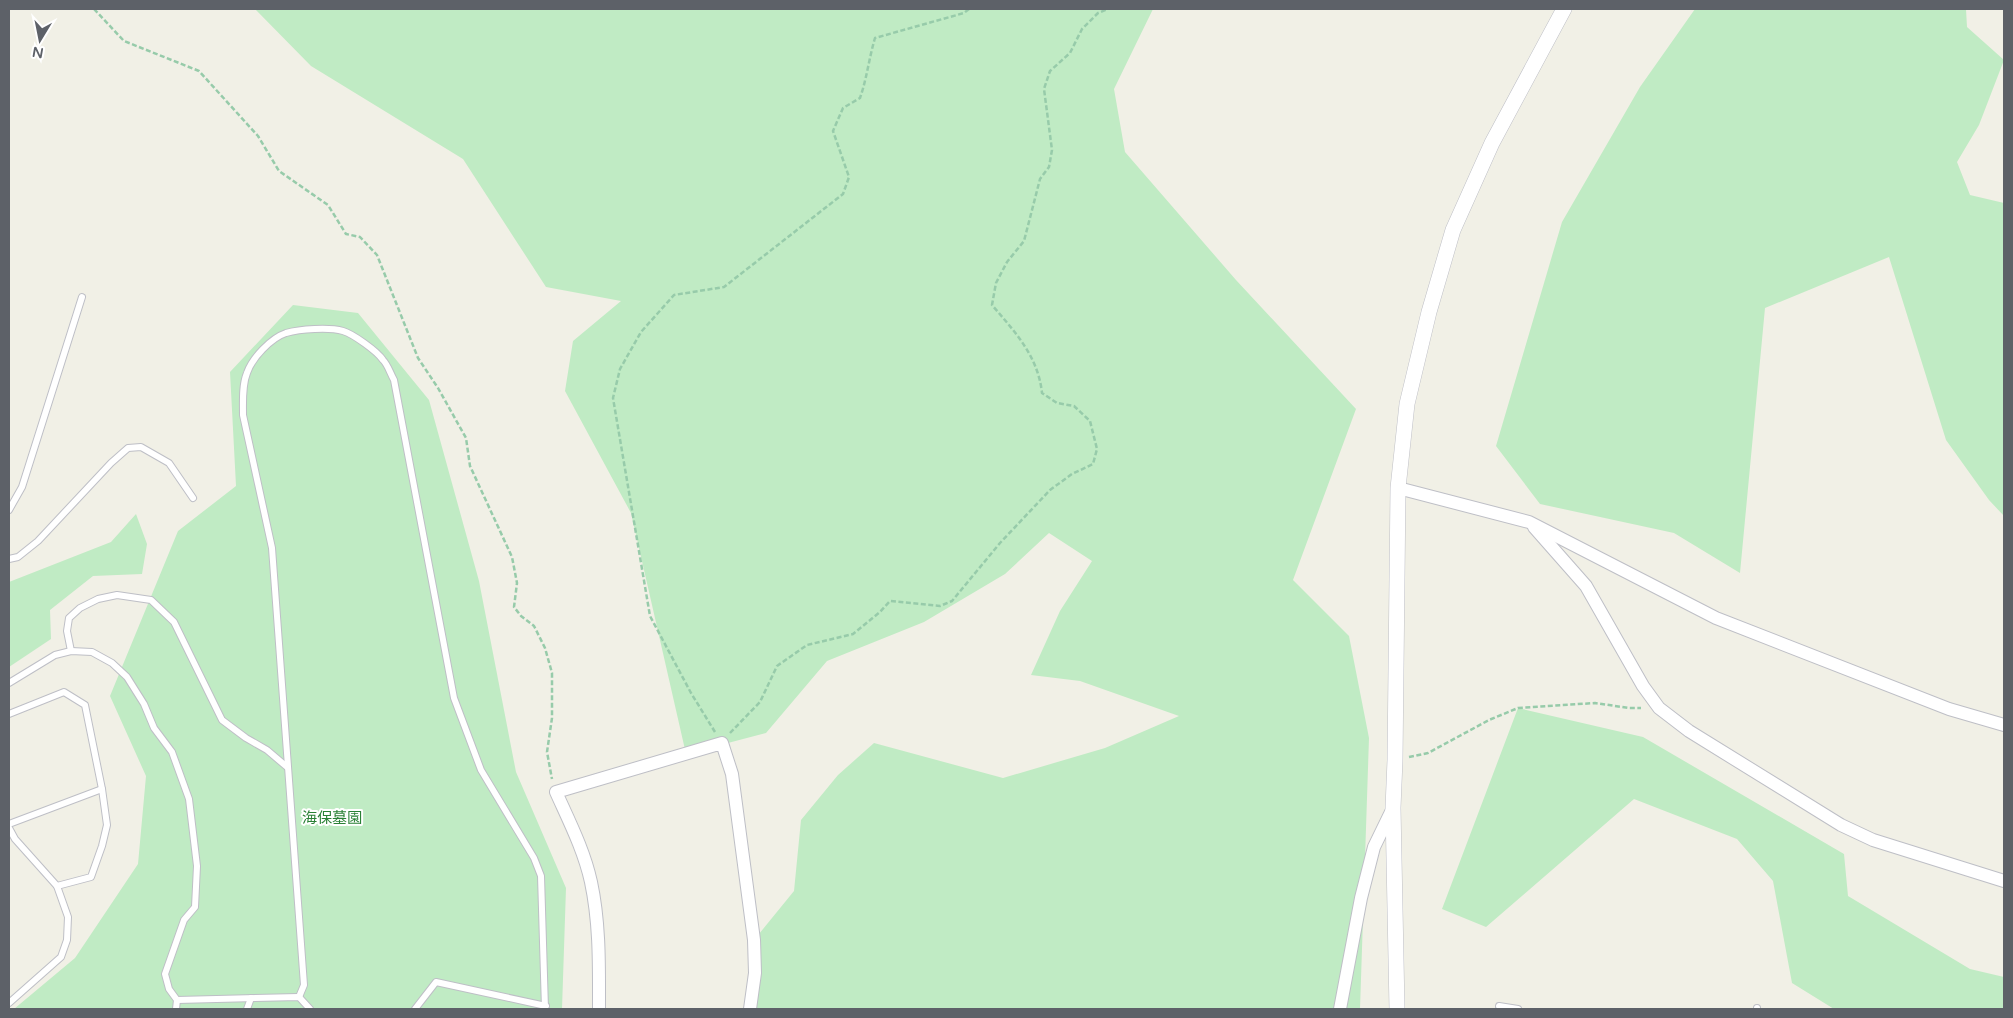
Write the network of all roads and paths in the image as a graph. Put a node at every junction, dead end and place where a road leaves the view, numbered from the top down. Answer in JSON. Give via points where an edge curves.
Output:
{"nodes":[{"id":1,"x":969,"y":9,"type":"edge"},
{"id":2,"x":1108,"y":9,"type":"edge"},
{"id":3,"x":1564,"y":9,"type":"edge"},
{"id":4,"x":82,"y":297,"type":"dead end"},
{"id":5,"x":1398,"y":488,"type":"junction"},
{"id":6,"x":193,"y":498,"type":"dead end"},
{"id":7,"x":9,"y":510,"type":"edge"},
{"id":8,"x":1529,"y":522,"type":"junction"},
{"id":9,"x":9,"y":559,"type":"edge"},
{"id":10,"x":71,"y":651,"type":"junction"},
{"id":11,"x":9,"y":683,"type":"edge"},
{"id":12,"x":1659,"y":708,"type":"junction"},
{"id":13,"x":9,"y":714,"type":"edge"},
{"id":14,"x":2004,"y":725,"type":"edge"},
{"id":15,"x":722,"y":743,"type":"junction"},
{"id":16,"x":1395,"y":760,"type":"junction"},
{"id":17,"x":288,"y":768,"type":"junction"},
{"id":18,"x":102,"y":790,"type":"junction"},
{"id":19,"x":1393,"y":808,"type":"junction"},
{"id":20,"x":9,"y":824,"type":"edge"},
{"id":21,"x":9,"y":828,"type":"edge"},
{"id":22,"x":2004,"y":881,"type":"edge"},
{"id":23,"x":57,"y":886,"type":"junction"},
{"id":24,"x":9,"y":992,"type":"edge"},
{"id":25,"x":299,"y":997,"type":"junction"},
{"id":26,"x":251,"y":998,"type":"junction"},
{"id":27,"x":177,"y":1000,"type":"junction"},
{"id":28,"x":11,"y":1001,"type":"edge"},
{"id":29,"x":1499,"y":1006,"type":"dead end"},
{"id":30,"x":546,"y":1008,"type":"edge"},
{"id":31,"x":176,"y":1009,"type":"edge"},
{"id":32,"x":248,"y":1009,"type":"edge"},
{"id":33,"x":310,"y":1009,"type":"edge"},
{"id":34,"x":416,"y":1009,"type":"edge"},
{"id":35,"x":599,"y":1009,"type":"edge"},
{"id":36,"x":750,"y":1009,"type":"edge"},
{"id":37,"x":1340,"y":1009,"type":"edge"},
{"id":38,"x":1397,"y":1009,"type":"edge"},
{"id":39,"x":1518,"y":1009,"type":"edge"}],
"edges":[{"from":1,"to":15,"type":"path","via":[[875,38],[860,98],[843,108],[833,131],[849,177],[843,194],[724,286],[674,295],[641,332],[620,369],[612,398],[650,616]]},
{"from":2,"to":15,"type":"path","via":[[1098,12],[1082,29],[1070,53],[1050,71],[1044,89],[1052,150],[1049,167],[1040,179],[1024,241],[996,283],[992,305],[1021,338],[1040,377],[1042,393],[1057,403],[1074,406],[1090,421],[1097,449],[1093,464],[1050,490],[952,601],[940,606],[890,600],[853,634],[807,645],[777,666],[760,702]]},
{"from":3,"to":5,"type":"street","via":[[1492,143],[1454,230],[1407,404]]},
{"from":4,"to":7,"type":"lane","via":[[22,487]]},
{"from":5,"to":8,"type":"street"},
{"from":5,"to":16,"type":"street"},
{"from":6,"to":9,"type":"lane","via":[[169,463],[141,448],[128,448],[38,541],[18,557]]},
{"from":8,"to":12,"type":"street","via":[[1586,586]]},
{"from":8,"to":14,"type":"street","via":[[1716,618],[1949,710]]},
{"from":10,"to":11,"type":"lane","via":[[55,655]]},
{"from":10,"to":17,"type":"lane","via":[[66,631],[69,618],[80,608],[98,599],[117,595],[151,600],[174,622],[222,720]]},
{"from":10,"to":27,"type":"lane","via":[[92,652],[112,662],[127,677],[154,728],[172,752],[189,799],[197,866],[195,908],[184,920],[165,974],[169,989]]},
{"from":12,"to":16,"type":"path","via":[[1596,703],[1518,708],[1489,720],[1428,754]]},
{"from":12,"to":22,"type":"street","via":[[1688,731],[1841,825],[1873,840]]},
{"from":13,"to":18,"type":"lane","via":[[64,692],[85,706]]},
{"from":15,"to":35,"type":"street","via":[[556,792],[578,840],[591,882],[598,924]]},
{"from":15,"to":36,"type":"street","via":[[732,774],[754,940],[755,973]]},
{"from":16,"to":19,"type":"street"},
{"from":17,"to":25,"type":"lane","via":[[304,984]]},
{"from":17,"to":30,"type":"lane","via":[[272,548],[243,415],[243,392],[247,373],[269,343],[286,333],[316,329],[344,331],[371,348],[383,360],[394,380],[454,698],[481,770],[534,858],[541,876]]},
{"from":18,"to":20,"type":"lane"},
{"from":18,"to":23,"type":"lane","via":[[107,825],[91,877]]},
{"from":19,"to":37,"type":"street","via":[[1374,848],[1360,898]]},
{"from":19,"to":38,"type":"street"},
{"from":21,"to":23,"type":"lane"},
{"from":23,"to":28,"type":"lane","via":[[68,917],[67,940],[61,958]]},
{"from":24,"to":28,"type":"lane"},
{"from":25,"to":26,"type":"lane"},
{"from":25,"to":33,"type":"lane"},
{"from":26,"to":27,"type":"lane"},
{"from":26,"to":32,"type":"lane"},
{"from":27,"to":31,"type":"lane"},
{"from":29,"to":39,"type":"lane"},
{"from":30,"to":34,"type":"lane","via":[[436,982]]}]}
